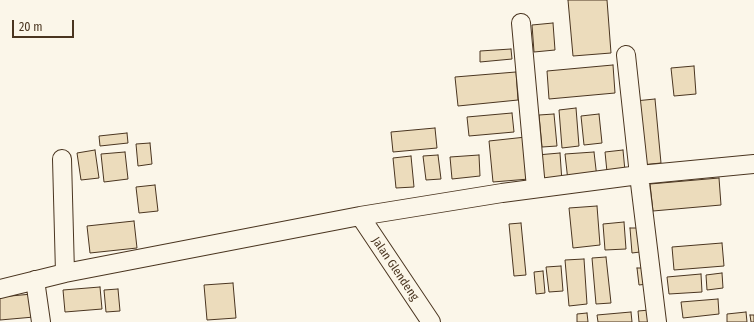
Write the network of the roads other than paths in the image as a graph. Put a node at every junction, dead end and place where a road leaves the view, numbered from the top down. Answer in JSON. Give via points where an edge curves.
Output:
{"nodes":[{"id":1,"x":521,"y":23,"type":"dead end"},
{"id":2,"x":626,"y":55,"type":"dead end"},
{"id":3,"x":62,"y":159,"type":"dead end"},
{"id":4,"x":754,"y":164,"type":"edge"},
{"id":5,"x":639,"y":175,"type":"junction"},
{"id":6,"x":536,"y":188,"type":"junction"},
{"id":7,"x":360,"y":216,"type":"junction"},
{"id":8,"x":65,"y":273,"type":"junction"},
{"id":9,"x":35,"y":280,"type":"junction"},
{"id":10,"x":0,"y":289,"type":"edge"},
{"id":11,"x":41,"y":322,"type":"edge"},
{"id":12,"x":431,"y":322,"type":"edge"},
{"id":13,"x":658,"y":322,"type":"edge"}],
"edges":[{"from":1,"to":6,"type":"street"},
{"from":2,"to":5,"type":"street"},
{"from":3,"to":8,"type":"street"},
{"from":4,"to":5,"type":"street"},
{"from":5,"to":6,"type":"street"},
{"from":5,"to":13,"type":"street"},
{"from":6,"to":7,"type":"street"},
{"from":7,"to":8,"type":"street"},
{"from":7,"to":12,"type":"street","name":"Jalan Glendeng"},
{"from":8,"to":9,"type":"street"},
{"from":9,"to":10,"type":"street"},
{"from":9,"to":11,"type":"street"}]}
